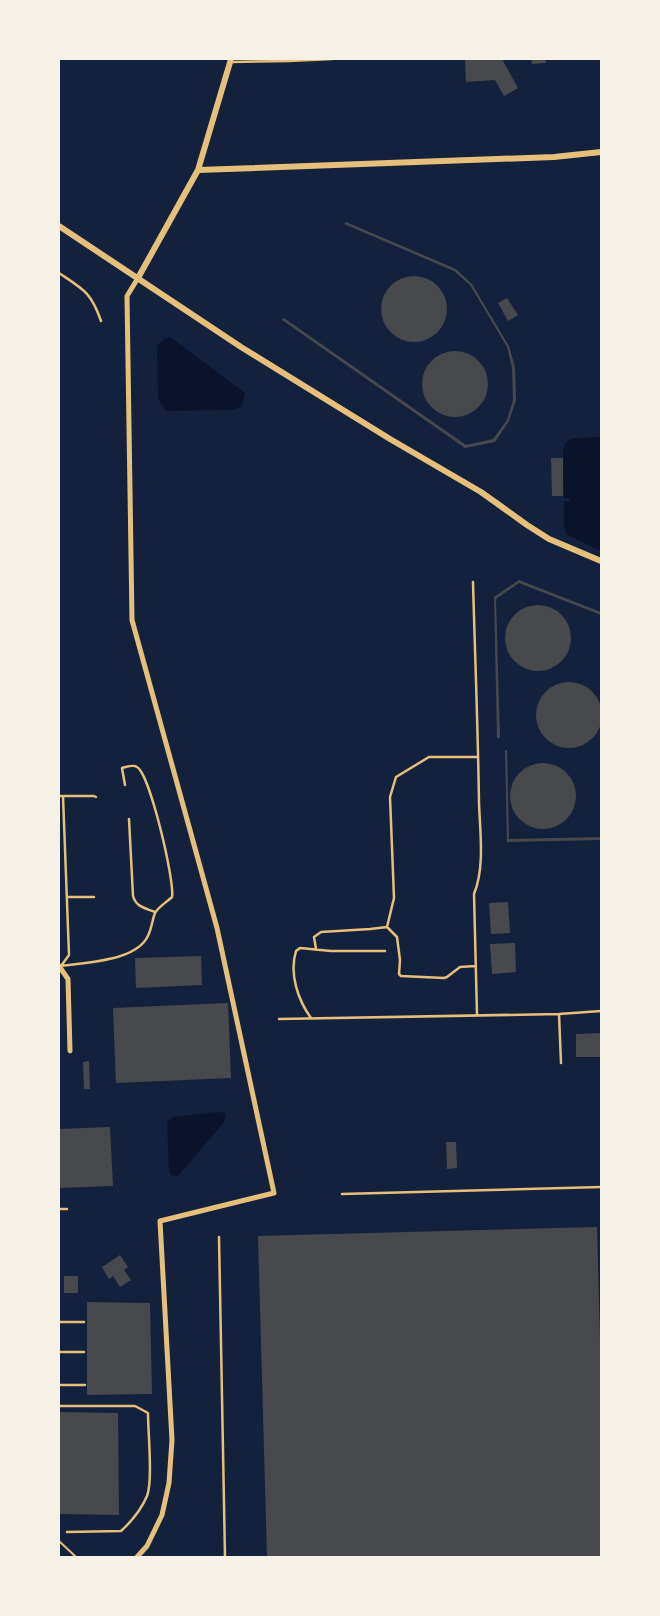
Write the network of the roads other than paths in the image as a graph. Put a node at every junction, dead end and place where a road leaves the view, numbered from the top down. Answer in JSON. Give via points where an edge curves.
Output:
{"nodes":[{"id":1,"x":332,"y":59,"type":"edge"},
{"id":2,"x":231,"y":60,"type":"edge"},
{"id":3,"x":601,"y":152,"type":"edge"},
{"id":4,"x":198,"y":170,"type":"junction"},
{"id":5,"x":59,"y":226,"type":"edge"},
{"id":6,"x":59,"y":272,"type":"edge"},
{"id":7,"x":138,"y":278,"type":"junction"},
{"id":8,"x":101,"y":321,"type":"dead end"},
{"id":9,"x":601,"y":561,"type":"edge"},
{"id":10,"x":472,"y":582,"type":"dead end"},
{"id":11,"x":478,"y":757,"type":"junction"},
{"id":12,"x":125,"y":784,"type":"dead end"},
{"id":13,"x":61,"y":796,"type":"edge"},
{"id":14,"x":96,"y":797,"type":"dead end"},
{"id":15,"x":129,"y":819,"type":"dead end"},
{"id":16,"x":67,"y":897,"type":"junction"},
{"id":17,"x":94,"y":897,"type":"dead end"},
{"id":18,"x":155,"y":912,"type":"junction"},
{"id":19,"x":386,"y":927,"type":"junction"},
{"id":20,"x":316,"y":949,"type":"junction"},
{"id":21,"x":385,"y":951,"type":"dead end"},
{"id":22,"x":60,"y":966,"type":"edge"},
{"id":23,"x":475,"y":966,"type":"junction"},
{"id":24,"x":601,"y":1012,"type":"edge"},
{"id":25,"x":559,"y":1014,"type":"junction"},
{"id":26,"x":477,"y":1015,"type":"junction"},
{"id":27,"x":311,"y":1018,"type":"junction"},
{"id":28,"x":279,"y":1019,"type":"dead end"},
{"id":29,"x":70,"y":1051,"type":"dead end"},
{"id":30,"x":561,"y":1062,"type":"dead end"},
{"id":31,"x":601,"y":1188,"type":"edge"},
{"id":32,"x":342,"y":1194,"type":"dead end"},
{"id":33,"x":59,"y":1209,"type":"edge"},
{"id":34,"x":67,"y":1209,"type":"dead end"},
{"id":35,"x":219,"y":1237,"type":"dead end"},
{"id":36,"x":59,"y":1322,"type":"edge"},
{"id":37,"x":84,"y":1322,"type":"dead end"},
{"id":38,"x":59,"y":1352,"type":"edge"},
{"id":39,"x":84,"y":1352,"type":"dead end"},
{"id":40,"x":59,"y":1385,"type":"edge"},
{"id":41,"x":85,"y":1385,"type":"dead end"},
{"id":42,"x":59,"y":1406,"type":"edge"},
{"id":43,"x":67,"y":1532,"type":"dead end"},
{"id":44,"x":137,"y":1557,"type":"edge"},
{"id":45,"x":225,"y":1557,"type":"edge"}],
"edges":[{"from":1,"to":2,"type":"lane","via":[[289,62]]},
{"from":2,"to":4,"type":"street"},
{"from":3,"to":4,"type":"street","via":[[554,157]]},
{"from":4,"to":7,"type":"street"},
{"from":5,"to":7,"type":"street"},
{"from":6,"to":8,"type":"lane","via":[[82,288],[94,302]]},
{"from":7,"to":9,"type":"street","via":[[241,347],[481,492],[549,539]]},
{"from":7,"to":44,"type":"street","via":[[127,296],[132,620],[217,928],[274,1193],[160,1221],[171,1448],[169,1483],[162,1515],[147,1546]]},
{"from":10,"to":11,"type":"lane"},
{"from":11,"to":19,"type":"lane","via":[[429,757],[396,777],[390,798],[394,898]]},
{"from":11,"to":23,"type":"lane","via":[[480,856],[474,894]]},
{"from":12,"to":18,"type":"lane","via":[[122,768],[137,766],[145,777],[163,841],[172,897]]},
{"from":13,"to":14,"type":"lane"},
{"from":13,"to":16,"type":"lane"},
{"from":15,"to":18,"type":"lane","via":[[134,901]]},
{"from":16,"to":17,"type":"lane"},
{"from":16,"to":22,"type":"lane","via":[[69,955]]},
{"from":18,"to":22,"type":"lane","via":[[144,942],[129,952]]},
{"from":19,"to":20,"type":"lane","via":[[321,932],[314,937]]},
{"from":19,"to":23,"type":"lane","via":[[397,937],[401,976],[444,978],[460,967]]},
{"from":20,"to":21,"type":"lane"},
{"from":20,"to":27,"type":"lane","via":[[300,948],[294,958],[297,994]]},
{"from":22,"to":29,"type":"street","via":[[68,979]]},
{"from":23,"to":26,"type":"lane"},
{"from":24,"to":25,"type":"lane"},
{"from":25,"to":26,"type":"lane"},
{"from":25,"to":30,"type":"lane"},
{"from":26,"to":27,"type":"lane"},
{"from":27,"to":28,"type":"lane"},
{"from":31,"to":32,"type":"lane"},
{"from":33,"to":34,"type":"lane"},
{"from":35,"to":45,"type":"lane"},
{"from":36,"to":37,"type":"lane"},
{"from":38,"to":39,"type":"lane"},
{"from":40,"to":41,"type":"lane"},
{"from":42,"to":43,"type":"lane","via":[[135,1406],[148,1413],[147,1495],[135,1517],[121,1531]]}]}
